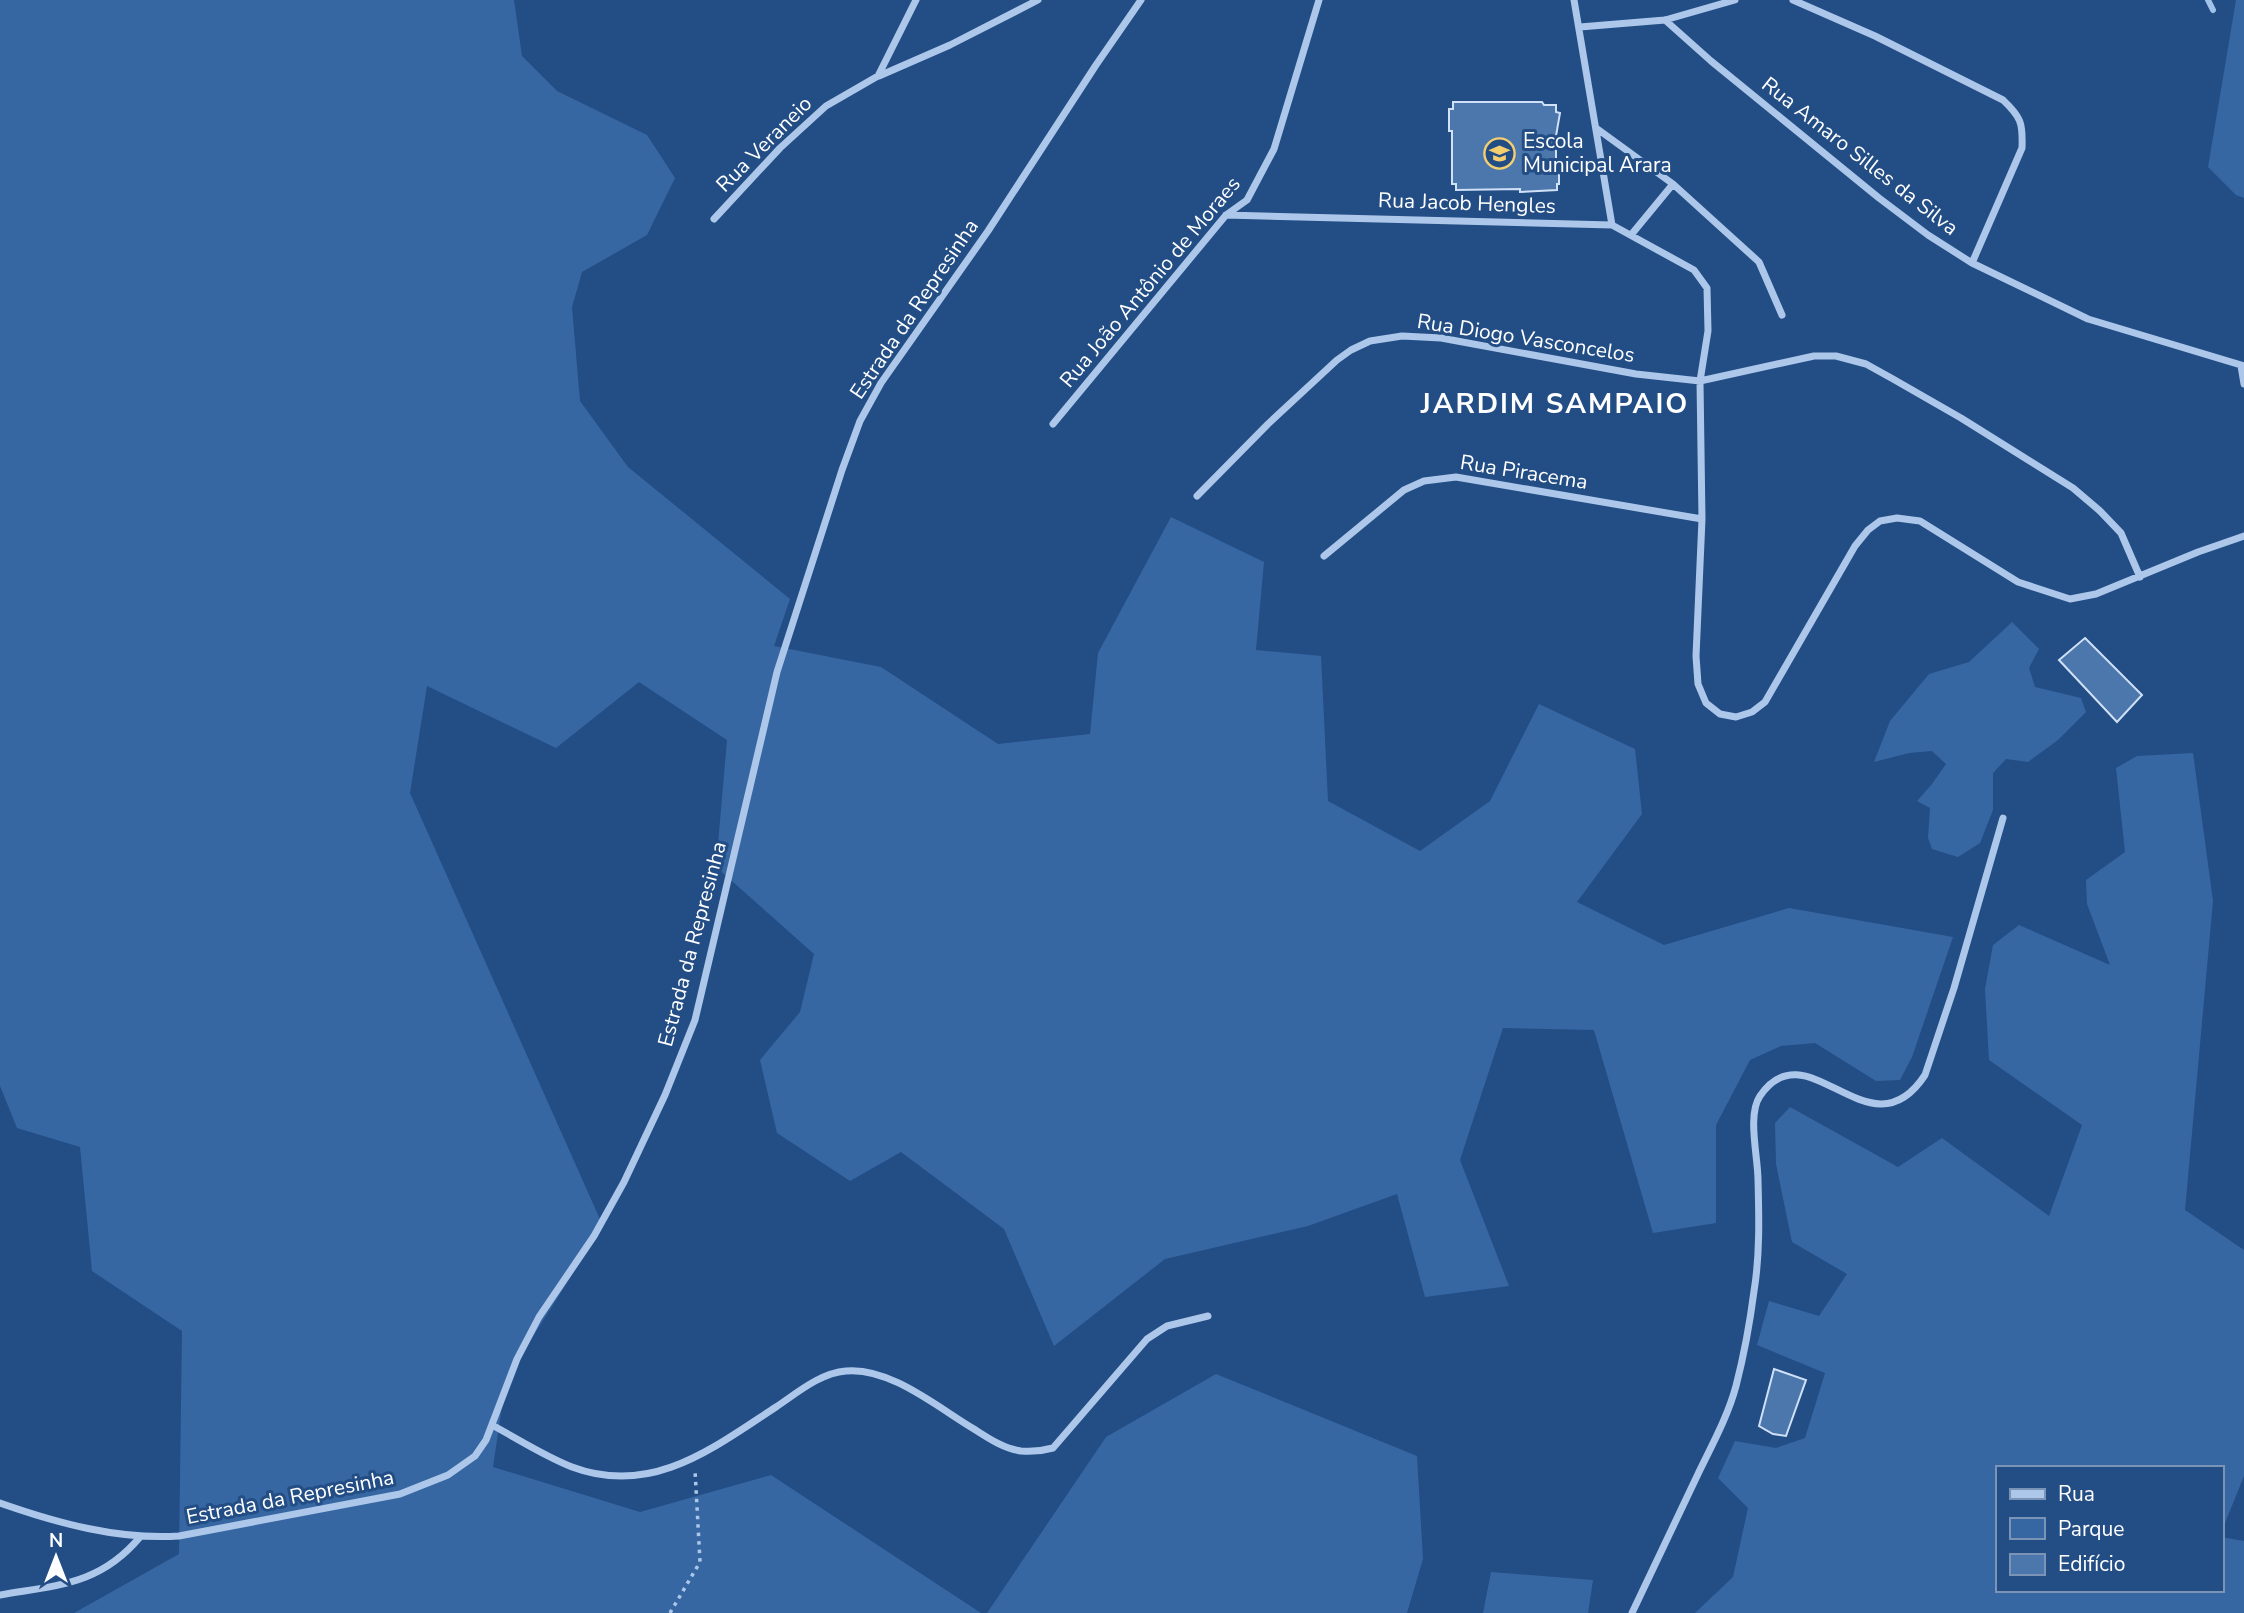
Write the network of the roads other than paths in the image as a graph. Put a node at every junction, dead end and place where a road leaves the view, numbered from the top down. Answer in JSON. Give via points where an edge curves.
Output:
{"nodes":[{"id":1,"x":916,"y":0,"type":"edge"},
{"id":2,"x":1038,"y":0,"type":"edge"},
{"id":3,"x":1141,"y":0,"type":"edge"},
{"id":4,"x":1320,"y":0,"type":"edge"},
{"id":5,"x":1574,"y":0,"type":"edge"},
{"id":6,"x":1735,"y":0,"type":"edge"},
{"id":7,"x":1793,"y":0,"type":"edge"},
{"id":8,"x":1665,"y":20,"type":"junction"},
{"id":9,"x":1580,"y":27,"type":"junction"},
{"id":10,"x":878,"y":76,"type":"junction"},
{"id":11,"x":1597,"y":128,"type":"junction"},
{"id":12,"x":1673,"y":184,"type":"junction"},
{"id":13,"x":1226,"y":215,"type":"junction"},
{"id":14,"x":714,"y":219,"type":"dead end"},
{"id":15,"x":1612,"y":225,"type":"junction"},
{"id":16,"x":1630,"y":235,"type":"junction"},
{"id":17,"x":1972,"y":263,"type":"junction"},
{"id":18,"x":1782,"y":315,"type":"dead end"},
{"id":19,"x":2243,"y":366,"type":"edge"},
{"id":20,"x":1700,"y":381,"type":"junction"},
{"id":21,"x":2244,"y":384,"type":"edge"},
{"id":22,"x":1053,"y":424,"type":"dead end"},
{"id":23,"x":1197,"y":496,"type":"dead end"},
{"id":24,"x":1702,"y":519,"type":"junction"},
{"id":25,"x":2244,"y":536,"type":"edge"},
{"id":26,"x":1324,"y":556,"type":"dead end"},
{"id":27,"x":2140,"y":578,"type":"junction"},
{"id":28,"x":2003,"y":818,"type":"dead end"},
{"id":29,"x":1208,"y":1316,"type":"dead end"},
{"id":30,"x":492,"y":1425,"type":"junction"},
{"id":31,"x":0,"y":1503,"type":"edge"},
{"id":32,"x":140,"y":1537,"type":"junction"},
{"id":33,"x":0,"y":1594,"type":"edge"},
{"id":34,"x":1632,"y":1613,"type":"edge"}],
"edges":[{"from":1,"to":10,"type":"street"},
{"from":2,"to":10,"type":"street","name":"Rua Veraneio"},
{"from":3,"to":30,"type":"street","name":"Estrada da Represinha","via":[[881,383],[860,421],[777,672],[695,1020],[624,1182],[517,1359]]},
{"from":4,"to":13,"type":"street","name":"Rua João Antônio de Moraes","via":[[1274,149],[1247,200]]},
{"from":5,"to":9,"type":"street"},
{"from":6,"to":8,"type":"street"},
{"from":7,"to":17,"type":"street","via":[[2003,100],[2017,113],[2023,127],[2022,148]]},
{"from":8,"to":9,"type":"street"},
{"from":8,"to":17,"type":"street","name":"Rua Amaro Silles da Silva","via":[[1879,198]]},
{"from":9,"to":11,"type":"street"},
{"from":10,"to":14,"type":"street","name":"Rua Veraneio","via":[[826,106]]},
{"from":11,"to":12,"type":"street"},
{"from":11,"to":15,"type":"street"},
{"from":12,"to":16,"type":"street"},
{"from":12,"to":18,"type":"street","via":[[1759,262]]},
{"from":13,"to":15,"type":"street","name":"Rua Jacob Hengles"},
{"from":13,"to":22,"type":"street","name":"Rua João Antônio de Moraes"},
{"from":15,"to":16,"type":"street","name":"Rua Jacob Hengles"},
{"from":16,"to":20,"type":"street","name":"Rua Jacob Hengles","via":[[1695,270],[1707,288],[1708,331]]},
{"from":17,"to":19,"type":"street","name":"Rua Amaro Silles da Silva","via":[[2088,319]]},
{"from":19,"to":21,"type":"street"},
{"from":20,"to":23,"type":"street","name":"Rua Diogo Vasconcelos","via":[[1636,374],[1441,338],[1402,336],[1370,341],[1337,360]]},
{"from":20,"to":24,"type":"street"},
{"from":20,"to":27,"type":"street","name":"Rua Diogo Vasconcelos","via":[[1814,356],[1866,364],[2073,488],[2121,533]]},
{"from":24,"to":26,"type":"street","name":"Rua Piracema","via":[[1456,477],[1424,481],[1404,490]]},
{"from":24,"to":27,"type":"street","via":[[1698,684],[1706,703],[1720,714],[1736,717],[1765,702],[1855,546],[1880,521],[1920,521],[2018,582],[2070,599]]},
{"from":25,"to":27,"type":"street"},
{"from":28,"to":34,"type":"street","via":[[1954,988],[1918,1086],[1896,1101],[1870,1104],[1806,1076],[1789,1074],[1778,1077],[1758,1099],[1754,1121],[1758,1231],[1754,1290],[1735,1387]]},
{"from":29,"to":30,"type":"street","via":[[1167,1326],[1147,1339],[1053,1448],[1035,1452],[995,1443],[886,1377],[848,1370],[832,1372],[810,1384],[695,1458],[648,1474],[572,1467]]},
{"from":30,"to":32,"type":"street","name":"Estrada da Represinha","via":[[475,1456],[448,1475],[400,1494],[179,1536]]},
{"from":31,"to":32,"type":"street","name":"Estrada da Represinha","via":[[78,1526]]},
{"from":32,"to":33,"type":"street","via":[[120,1558],[78,1581]]}]}
